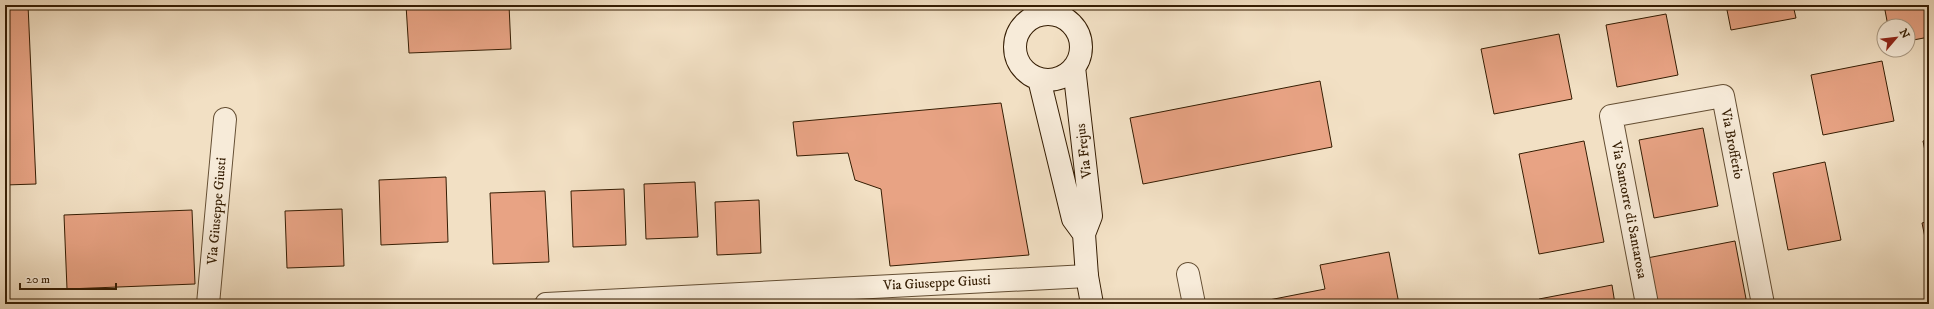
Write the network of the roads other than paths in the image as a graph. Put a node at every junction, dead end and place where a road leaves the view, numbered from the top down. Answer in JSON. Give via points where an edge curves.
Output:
{"nodes":[{"id":1,"x":1026,"y":13,"type":"edge"},
{"id":2,"x":1067,"y":13,"type":"edge"},
{"id":3,"x":1074,"y":67,"type":"junction"},
{"id":4,"x":1039,"y":79,"type":"junction"},
{"id":5,"x":1611,"y":116,"type":"joint"},
{"id":6,"x":225,"y":119,"type":"dead end"},
{"id":7,"x":1084,"y":234,"type":"junction"},
{"id":8,"x":1188,"y":274,"type":"dead end"},
{"id":9,"x":1087,"y":276,"type":"junction"},
{"id":10,"x":807,"y":297,"type":"edge"},
{"id":11,"x":208,"y":304,"type":"edge"},
{"id":12,"x":546,"y":304,"type":"edge"},
{"id":13,"x":1092,"y":304,"type":"edge"},
{"id":14,"x":1194,"y":304,"type":"edge"},
{"id":15,"x":1648,"y":304,"type":"edge"},
{"id":16,"x":1763,"y":304,"type":"edge"}],
"edges":[{"from":1,"to":2,"type":"street","via":[[1032,18],[1044,13]]},
{"from":1,"to":4,"type":"street","via":[[1016,38],[1015,50],[1019,63],[1027,73]]},
{"from":2,"to":3,"type":"street","via":[[1081,43],[1080,56]]},
{"from":3,"to":4,"type":"street","via":[[1064,76],[1052,80]]},
{"from":3,"to":7,"type":"street","name":"Via Frejus","via":[[1091,216]]},
{"from":4,"to":7,"type":"street","name":"Via Frejus","via":[[1073,219]]},
{"from":5,"to":15,"type":"street","name":"Via Santorre di Santarosa"},
{"from":5,"to":16,"type":"street","name":"Via Brofferio","via":[[1723,96]]},
{"from":6,"to":11,"type":"street","name":"Via Giuseppe Giusti"},
{"from":7,"to":9,"type":"street","name":"Via Frejus"},
{"from":8,"to":14,"type":"street"},
{"from":9,"to":10,"type":"street","name":"Via Giuseppe Giusti"},
{"from":9,"to":13,"type":"street","name":"Via Frejus"},
{"from":10,"to":12,"type":"street","name":"Via Giuseppe Giusti"}]}
